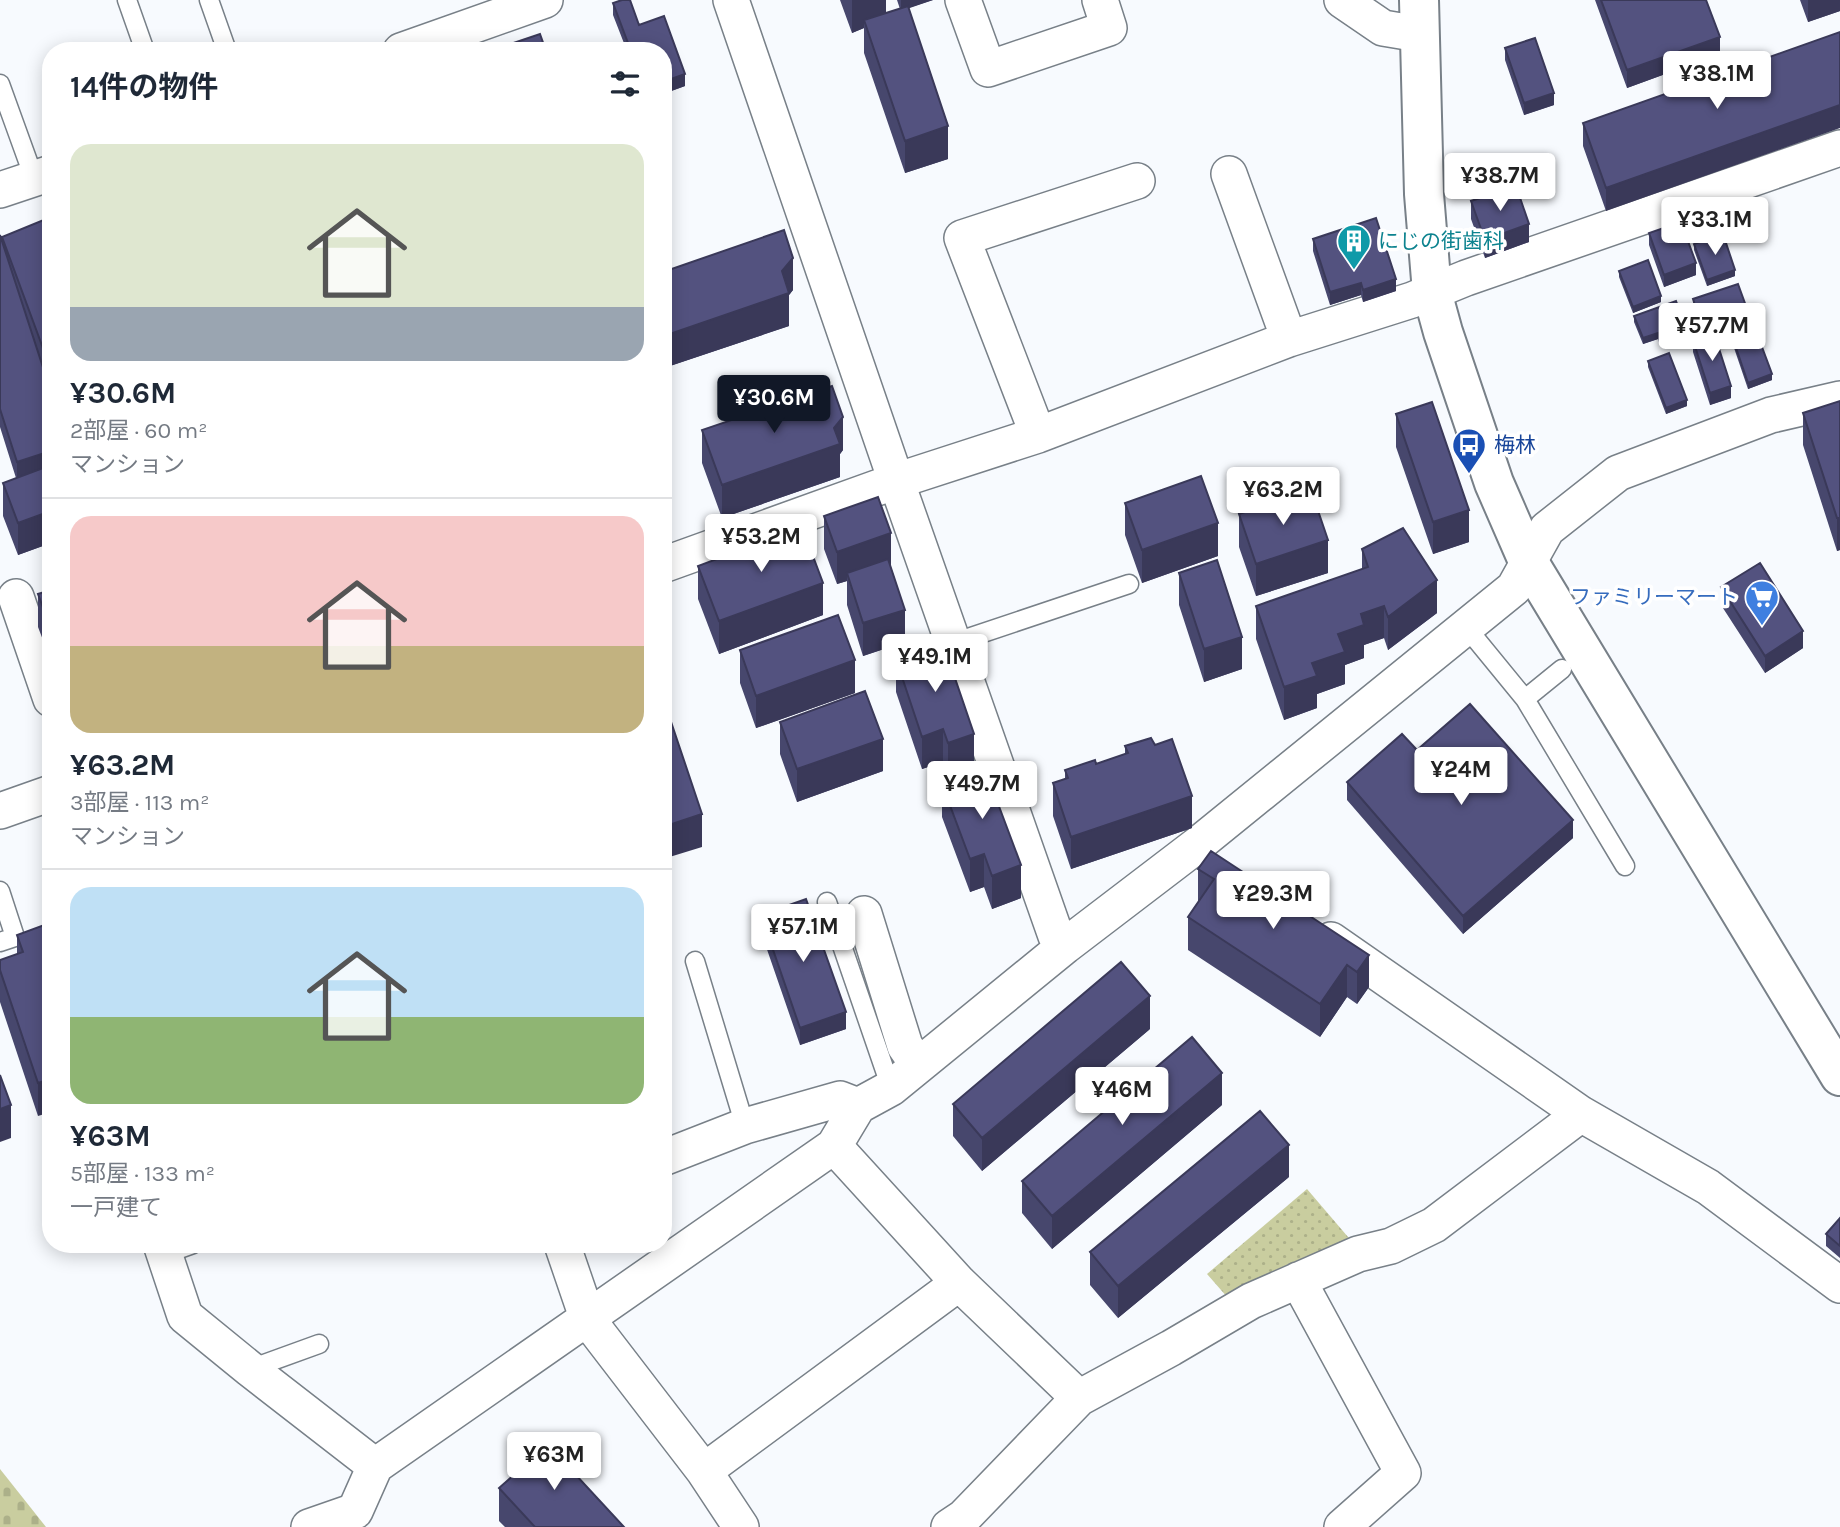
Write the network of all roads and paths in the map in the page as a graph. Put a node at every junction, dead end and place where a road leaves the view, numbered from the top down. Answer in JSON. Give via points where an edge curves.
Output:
{"nodes":[{"id":1,"x":127,"y":0,"type":"edge"},
{"id":2,"x":209,"y":0,"type":"edge"},
{"id":3,"x":731,"y":0,"type":"edge"},
{"id":4,"x":963,"y":0,"type":"edge"},
{"id":5,"x":1100,"y":0,"type":"edge"},
{"id":6,"x":1342,"y":0,"type":"edge"},
{"id":7,"x":530,"y":2,"type":"edge"},
{"id":8,"x":1419,"y":17,"type":"edge"},
{"id":9,"x":142,"y":42,"type":"edge"},
{"id":10,"x":225,"y":42,"type":"edge"},
{"id":11,"x":425,"y":42,"type":"edge"},
{"id":12,"x":0,"y":84,"type":"edge"},
{"id":13,"x":1840,"y":148,"type":"edge"},
{"id":14,"x":42,"y":174,"type":"edge"},
{"id":15,"x":1229,"y":174,"type":"dead end"},
{"id":16,"x":42,"y":176,"type":"edge"},
{"id":17,"x":1137,"y":181,"type":"dead end"},
{"id":18,"x":0,"y":190,"type":"edge"},
{"id":19,"x":1432,"y":292,"type":"junction"},
{"id":20,"x":1289,"y":340,"type":"junction"},
{"id":21,"x":1840,"y":399,"type":"edge"},
{"id":22,"x":1038,"y":435,"type":"junction"},
{"id":23,"x":896,"y":481,"type":"junction"},
{"id":24,"x":672,"y":562,"type":"edge"},
{"id":25,"x":1528,"y":562,"type":"junction"},
{"id":26,"x":1129,"y":584,"type":"dead end"},
{"id":27,"x":16,"y":597,"type":"dead end"},
{"id":28,"x":1466,"y":627,"type":"junction"},
{"id":29,"x":953,"y":643,"type":"junction"},
{"id":30,"x":1562,"y":669,"type":"dead end"},
{"id":31,"x":42,"y":673,"type":"edge"},
{"id":32,"x":1525,"y":699,"type":"junction"},
{"id":33,"x":42,"y":796,"type":"edge"},
{"id":34,"x":0,"y":811,"type":"edge"},
{"id":35,"x":1625,"y":866,"type":"dead end"},
{"id":36,"x":0,"y":891,"type":"edge"},
{"id":37,"x":827,"y":902,"type":"dead end"},
{"id":38,"x":863,"y":914,"type":"dead end"},
{"id":39,"x":1309,"y":925,"type":"edge"},
{"id":40,"x":0,"y":942,"type":"edge"},
{"id":41,"x":1065,"y":946,"type":"junction"},
{"id":42,"x":695,"y":961,"type":"dead end"},
{"id":43,"x":918,"y":1065,"type":"junction"},
{"id":44,"x":1840,"y":1076,"type":"edge"},
{"id":45,"x":891,"y":1088,"type":"junction"},
{"id":46,"x":858,"y":1106,"type":"junction"},
{"id":47,"x":1581,"y":1114,"type":"junction"},
{"id":48,"x":745,"y":1126,"type":"junction"},
{"id":49,"x":834,"y":1146,"type":"junction"},
{"id":50,"x":672,"y":1154,"type":"edge"},
{"id":51,"x":174,"y":1253,"type":"edge"},
{"id":52,"x":565,"y":1253,"type":"edge"},
{"id":53,"x":1298,"y":1280,"type":"junction"},
{"id":54,"x":959,"y":1283,"type":"junction"},
{"id":55,"x":1840,"y":1285,"type":"edge"},
{"id":56,"x":588,"y":1320,"type":"junction"},
{"id":57,"x":319,"y":1344,"type":"dead end"},
{"id":58,"x":250,"y":1369,"type":"junction"},
{"id":59,"x":1079,"y":1398,"type":"junction"},
{"id":60,"x":375,"y":1466,"type":"junction"},
{"id":61,"x":704,"y":1471,"type":"junction"},
{"id":62,"x":363,"y":1519,"type":"edge"},
{"id":63,"x":309,"y":1527,"type":"edge"},
{"id":64,"x":741,"y":1527,"type":"edge"},
{"id":65,"x":949,"y":1527,"type":"edge"},
{"id":66,"x":1342,"y":1527,"type":"edge"}],
"edges":[{"from":1,"to":9,"type":"lane"},
{"from":2,"to":10,"type":"lane"},
{"from":3,"to":23,"type":"street"},
{"from":4,"to":5,"type":"street","via":[[988,69],[1109,28]]},
{"from":6,"to":8,"type":"street","via":[[1384,28]]},
{"from":7,"to":11,"type":"street"},
{"from":8,"to":19,"type":"street"},
{"from":12,"to":14,"type":"lane"},
{"from":13,"to":19,"type":"street"},
{"from":15,"to":20,"type":"street"},
{"from":16,"to":18,"type":"street"},
{"from":17,"to":22,"type":"street","via":[[962,238]]},
{"from":19,"to":20,"type":"street"},
{"from":19,"to":25,"type":"street","via":[[1494,483]]},
{"from":20,"to":22,"type":"street"},
{"from":21,"to":25,"type":"street","via":[[1772,415],[1618,473],[1547,529]]},
{"from":22,"to":23,"type":"street"},
{"from":23,"to":24,"type":"street"},
{"from":23,"to":29,"type":"street"},
{"from":25,"to":28,"type":"street","via":[[1514,588]]},
{"from":25,"to":44,"type":"street"},
{"from":26,"to":29,"type":"lane"},
{"from":27,"to":31,"type":"street"},
{"from":28,"to":32,"type":"lane"},
{"from":28,"to":41,"type":"street","via":[[1207,854]]},
{"from":29,"to":41,"type":"street","via":[[1056,936]]},
{"from":30,"to":32,"type":"lane"},
{"from":32,"to":35,"type":"lane"},
{"from":33,"to":34,"type":"street"},
{"from":36,"to":40,"type":"lane","via":[[15,937]]},
{"from":37,"to":45,"type":"lane"},
{"from":38,"to":43,"type":"street","via":[[905,1046]]},
{"from":39,"to":47,"type":"street"},
{"from":41,"to":43,"type":"street"},
{"from":42,"to":48,"type":"lane"},
{"from":43,"to":45,"type":"street"},
{"from":45,"to":46,"type":"street"},
{"from":46,"to":48,"type":"street","via":[[840,1099]]},
{"from":46,"to":49,"type":"street"},
{"from":47,"to":53,"type":"street","via":[[1434,1225]]},
{"from":47,"to":55,"type":"street","via":[[1708,1186]]},
{"from":48,"to":50,"type":"street"},
{"from":49,"to":54,"type":"street"},
{"from":49,"to":56,"type":"street"},
{"from":51,"to":58,"type":"street","via":[[185,1315]]},
{"from":52,"to":56,"type":"street"},
{"from":53,"to":59,"type":"street","via":[[1251,1301]]},
{"from":53,"to":66,"type":"street","via":[[1403,1473]]},
{"from":54,"to":59,"type":"street"},
{"from":54,"to":61,"type":"street"},
{"from":56,"to":60,"type":"street"},
{"from":56,"to":61,"type":"street"},
{"from":57,"to":58,"type":"lane"},
{"from":58,"to":60,"type":"street"},
{"from":59,"to":65,"type":"street"},
{"from":60,"to":62,"type":"street"},
{"from":61,"to":64,"type":"street"},
{"from":62,"to":63,"type":"street"}]}
